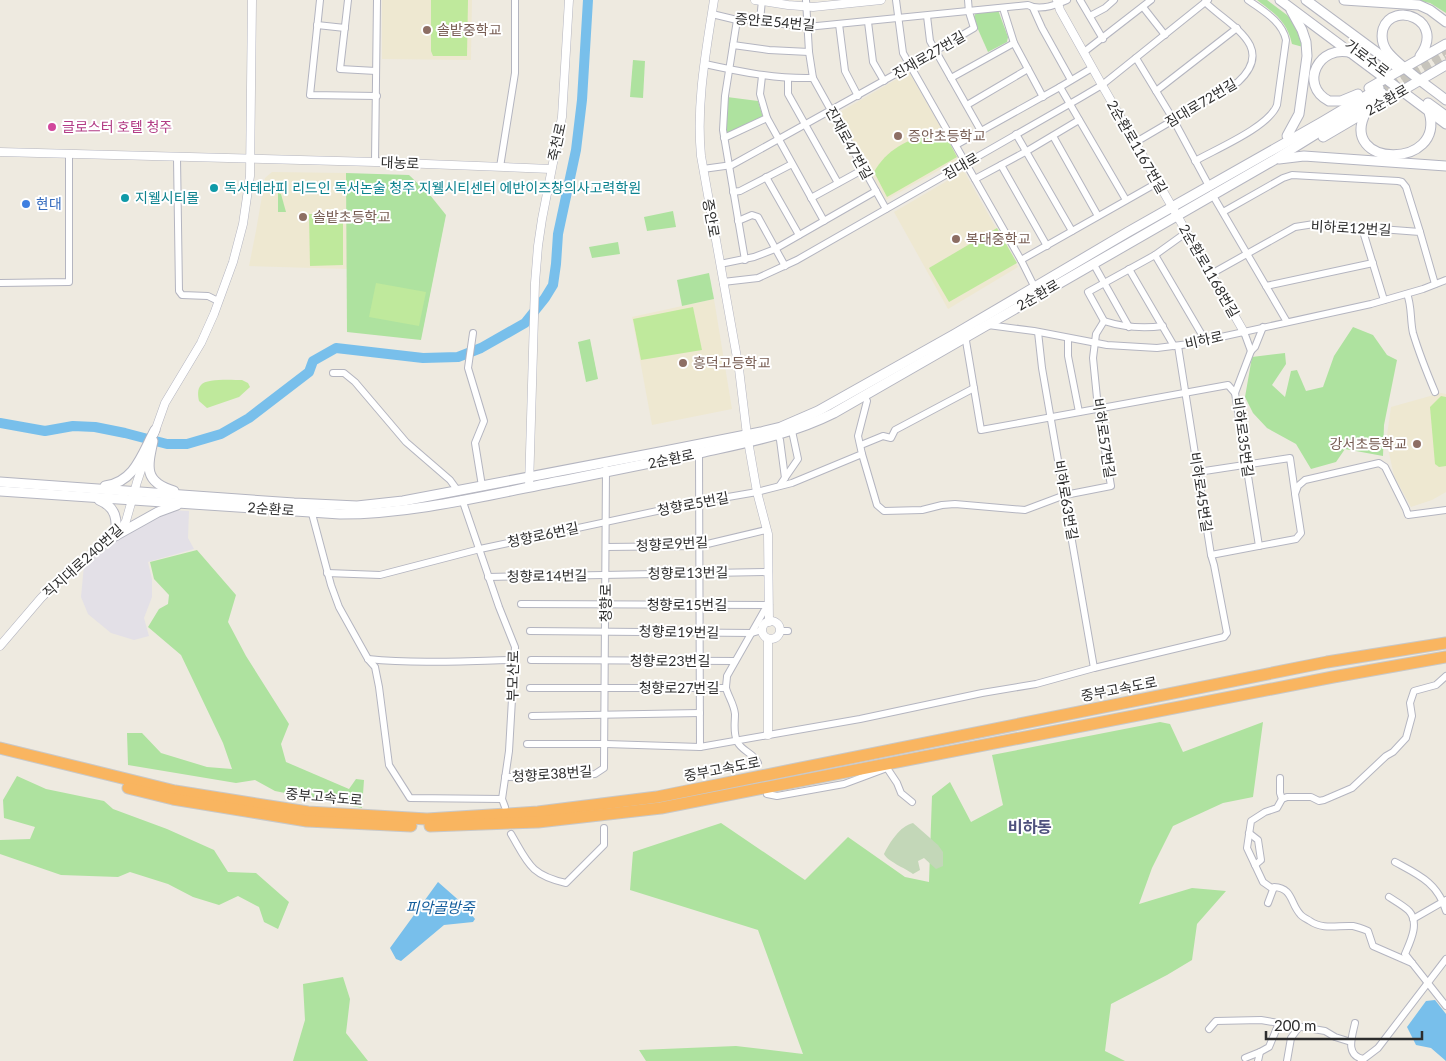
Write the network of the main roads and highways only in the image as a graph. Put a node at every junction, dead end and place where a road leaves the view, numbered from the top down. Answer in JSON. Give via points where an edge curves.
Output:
{"nodes":[{"id":1,"x":1280,"y":0,"type":"edge"},
{"id":2,"x":1306,"y":0,"type":"edge"},
{"id":3,"x":1344,"y":0,"type":"edge"},
{"id":4,"x":1289,"y":3,"type":"edge"},
{"id":5,"x":1446,"y":22,"type":"edge"},
{"id":6,"x":1446,"y":44,"type":"edge"},
{"id":7,"x":1437,"y":49,"type":"junction"},
{"id":8,"x":1377,"y":52,"type":"junction"},
{"id":9,"x":1353,"y":54,"type":"junction"},
{"id":10,"x":1394,"y":58,"type":"junction"},
{"id":11,"x":1416,"y":60,"type":"junction"},
{"id":12,"x":1370,"y":61,"type":"junction"},
{"id":13,"x":1446,"y":65,"type":"edge"},
{"id":14,"x":1402,"y":68,"type":"junction"},
{"id":15,"x":1446,"y":69,"type":"edge"},
{"id":16,"x":1388,"y":77,"type":"junction"},
{"id":17,"x":1421,"y":80,"type":"junction"},
{"id":18,"x":1380,"y":90,"type":"tunnel mouth"},
{"id":19,"x":1405,"y":90,"type":"junction"},
{"id":20,"x":1358,"y":94,"type":"junction"},
{"id":21,"x":1446,"y":102,"type":"edge"},
{"id":22,"x":1428,"y":110,"type":"junction"},
{"id":23,"x":1366,"y":112,"type":"junction"},
{"id":24,"x":1446,"y":116,"type":"edge"},
{"id":25,"x":1446,"y":124,"type":"edge"},
{"id":26,"x":1287,"y":136,"type":"junction"},
{"id":27,"x":1272,"y":156,"type":"junction"},
{"id":28,"x":1446,"y":166,"type":"edge"},
{"id":29,"x":1174,"y":211,"type":"junction"},
{"id":30,"x":964,"y":333,"type":"junction"},
{"id":31,"x":155,"y":430,"type":"road end"},
{"id":32,"x":748,"y":439,"type":"junction"},
{"id":33,"x":143,"y":462,"type":"junction"},
{"id":34,"x":606,"y":467,"type":"junction"},
{"id":35,"x":0,"y":482,"type":"edge"},
{"id":36,"x":529,"y":482,"type":"junction"},
{"id":37,"x":68,"y":486,"type":"junction"},
{"id":38,"x":0,"y":491,"type":"edge"},
{"id":39,"x":460,"y":495,"type":"junction"},
{"id":40,"x":133,"y":496,"type":"junction"},
{"id":41,"x":191,"y":496,"type":"junction"},
{"id":42,"x":91,"y":497,"type":"junction"},
{"id":43,"x":181,"y":503,"type":"junction"},
{"id":44,"x":310,"y":508,"type":"junction"},
{"id":45,"x":1446,"y":643,"type":"edge"},
{"id":46,"x":1446,"y":657,"type":"edge"},
{"id":47,"x":0,"y":748,"type":"edge"},
{"id":48,"x":0,"y":756,"type":"edge"}],
"edges":[{"from":1,"to":4,"type":"main road","name":"가로수로"},
{"from":2,"to":8,"type":"main road","name":"가로수로"},
{"from":3,"to":5,"type":"main road","via":[[1419,5]]},
{"from":4,"to":9,"type":"main road","name":"가로수로"},
{"from":4,"to":12,"type":"main road","name":"가로수로"},
{"from":4,"to":26,"type":"main road","via":[[1302,30],[1307,56],[1299,114]]},
{"from":6,"to":7,"type":"main road","name":"2순환로"},
{"from":7,"to":11,"type":"main road","name":"2순환로"},
{"from":7,"to":13,"type":"main road","via":[[1436,60]]},
{"from":8,"to":10,"type":"main road"},
{"from":8,"to":12,"type":"main road","via":[[1377,60]]},
{"from":8,"to":14,"type":"main road","name":"가로수로"},
{"from":9,"to":16,"type":"main road","name":"가로수로"},
{"from":9,"to":20,"type":"main road","via":[[1338,52],[1323,58],[1316,69],[1315,83],[1321,95],[1330,101],[1341,101]]},
{"from":10,"to":11,"type":"main road","via":[[1383,43],[1384,25],[1394,14],[1411,12],[1422,18],[1429,33],[1428,44]]},
{"from":10,"to":14,"type":"main road"},
{"from":11,"to":14,"type":"main road","name":"2순환로"},
{"from":12,"to":16,"type":"main road","name":"가로수로"},
{"from":13,"to":17,"type":"main road","name":"2순환로"},
{"from":14,"to":16,"type":"main road","name":"2순환로"},
{"from":14,"to":17,"type":"main road","name":"가로수로"},
{"from":15,"to":17,"type":"main road"},
{"from":16,"to":19,"type":"main road","name":"가로수로"},
{"from":16,"to":20,"type":"main road","name":"2순환로"},
{"from":17,"to":19,"type":"main road","name":"2순환로"},
{"from":17,"to":21,"type":"main road","name":"가로수로"},
{"from":18,"to":27,"type":"main road","name":"2순환로"},
{"from":19,"to":22,"type":"main road"},
{"from":19,"to":23,"type":"main road","name":"2순환로"},
{"from":19,"to":24,"type":"main road","name":"가로수로"},
{"from":20,"to":26,"type":"main road","name":"2순환로"},
{"from":22,"to":23,"type":"main road","via":[[1434,126],[1433,135],[1417,151],[1402,154],[1380,152],[1365,142],[1362,127]]},
{"from":22,"to":25,"type":"main road"},
{"from":23,"to":27,"type":"main road","name":"2순환로","via":[[1298,151]]},
{"from":26,"to":27,"type":"main road","name":"2순환로"},
{"from":27,"to":28,"type":"main road"},
{"from":27,"to":29,"type":"main road","name":"2순환로"},
{"from":29,"to":30,"type":"main road","name":"2순환로","via":[[1034,288]]},
{"from":29,"to":30,"type":"main road","name":"2순환로","via":[[987,325]]},
{"from":30,"to":32,"type":"main road","name":"2순환로","via":[[818,411]]},
{"from":30,"to":32,"type":"main road","name":"2순환로","via":[[812,424],[778,436]]},
{"from":31,"to":33,"type":"main road"},
{"from":32,"to":34,"type":"main road","name":"2순환로"},
{"from":32,"to":34,"type":"main road","name":"2순환로","via":[[699,453]]},
{"from":33,"to":37,"type":"main road","via":[[119,483]]},
{"from":33,"to":41,"type":"main road","via":[[157,485]]},
{"from":34,"to":36,"type":"main road","name":"2순환로"},
{"from":35,"to":37,"type":"main road","name":"2순환로"},
{"from":36,"to":39,"type":"main road","name":"2순환로"},
{"from":36,"to":39,"type":"main road","name":"2순환로","via":[[482,486]]},
{"from":37,"to":40,"type":"main road","name":"2순환로"},
{"from":38,"to":42,"type":"main road","name":"2순환로"},
{"from":39,"to":44,"type":"main road","name":"2순환로","via":[[380,513],[340,514]]},
{"from":40,"to":41,"type":"main road","name":"2순환로"},
{"from":40,"to":42,"type":"main road","name":"2순환로"},
{"from":40,"to":43,"type":"main road","name":"2순환로"},
{"from":41,"to":44,"type":"main road","name":"2순환로"},
{"from":42,"to":43,"type":"main road","via":[[111,507],[116,519],[115,536],[126,526]]},
{"from":43,"to":44,"type":"main road","name":"2순환로"},
{"from":45,"to":47,"type":"highway","name":"중부고속도로","via":[[1327,662],[656,797],[538,812],[427,819],[308,812],[175,791]]},
{"from":46,"to":48,"type":"highway","name":"중부고속도로","via":[[661,808],[538,822],[427,826],[307,821],[173,799]]}]}
